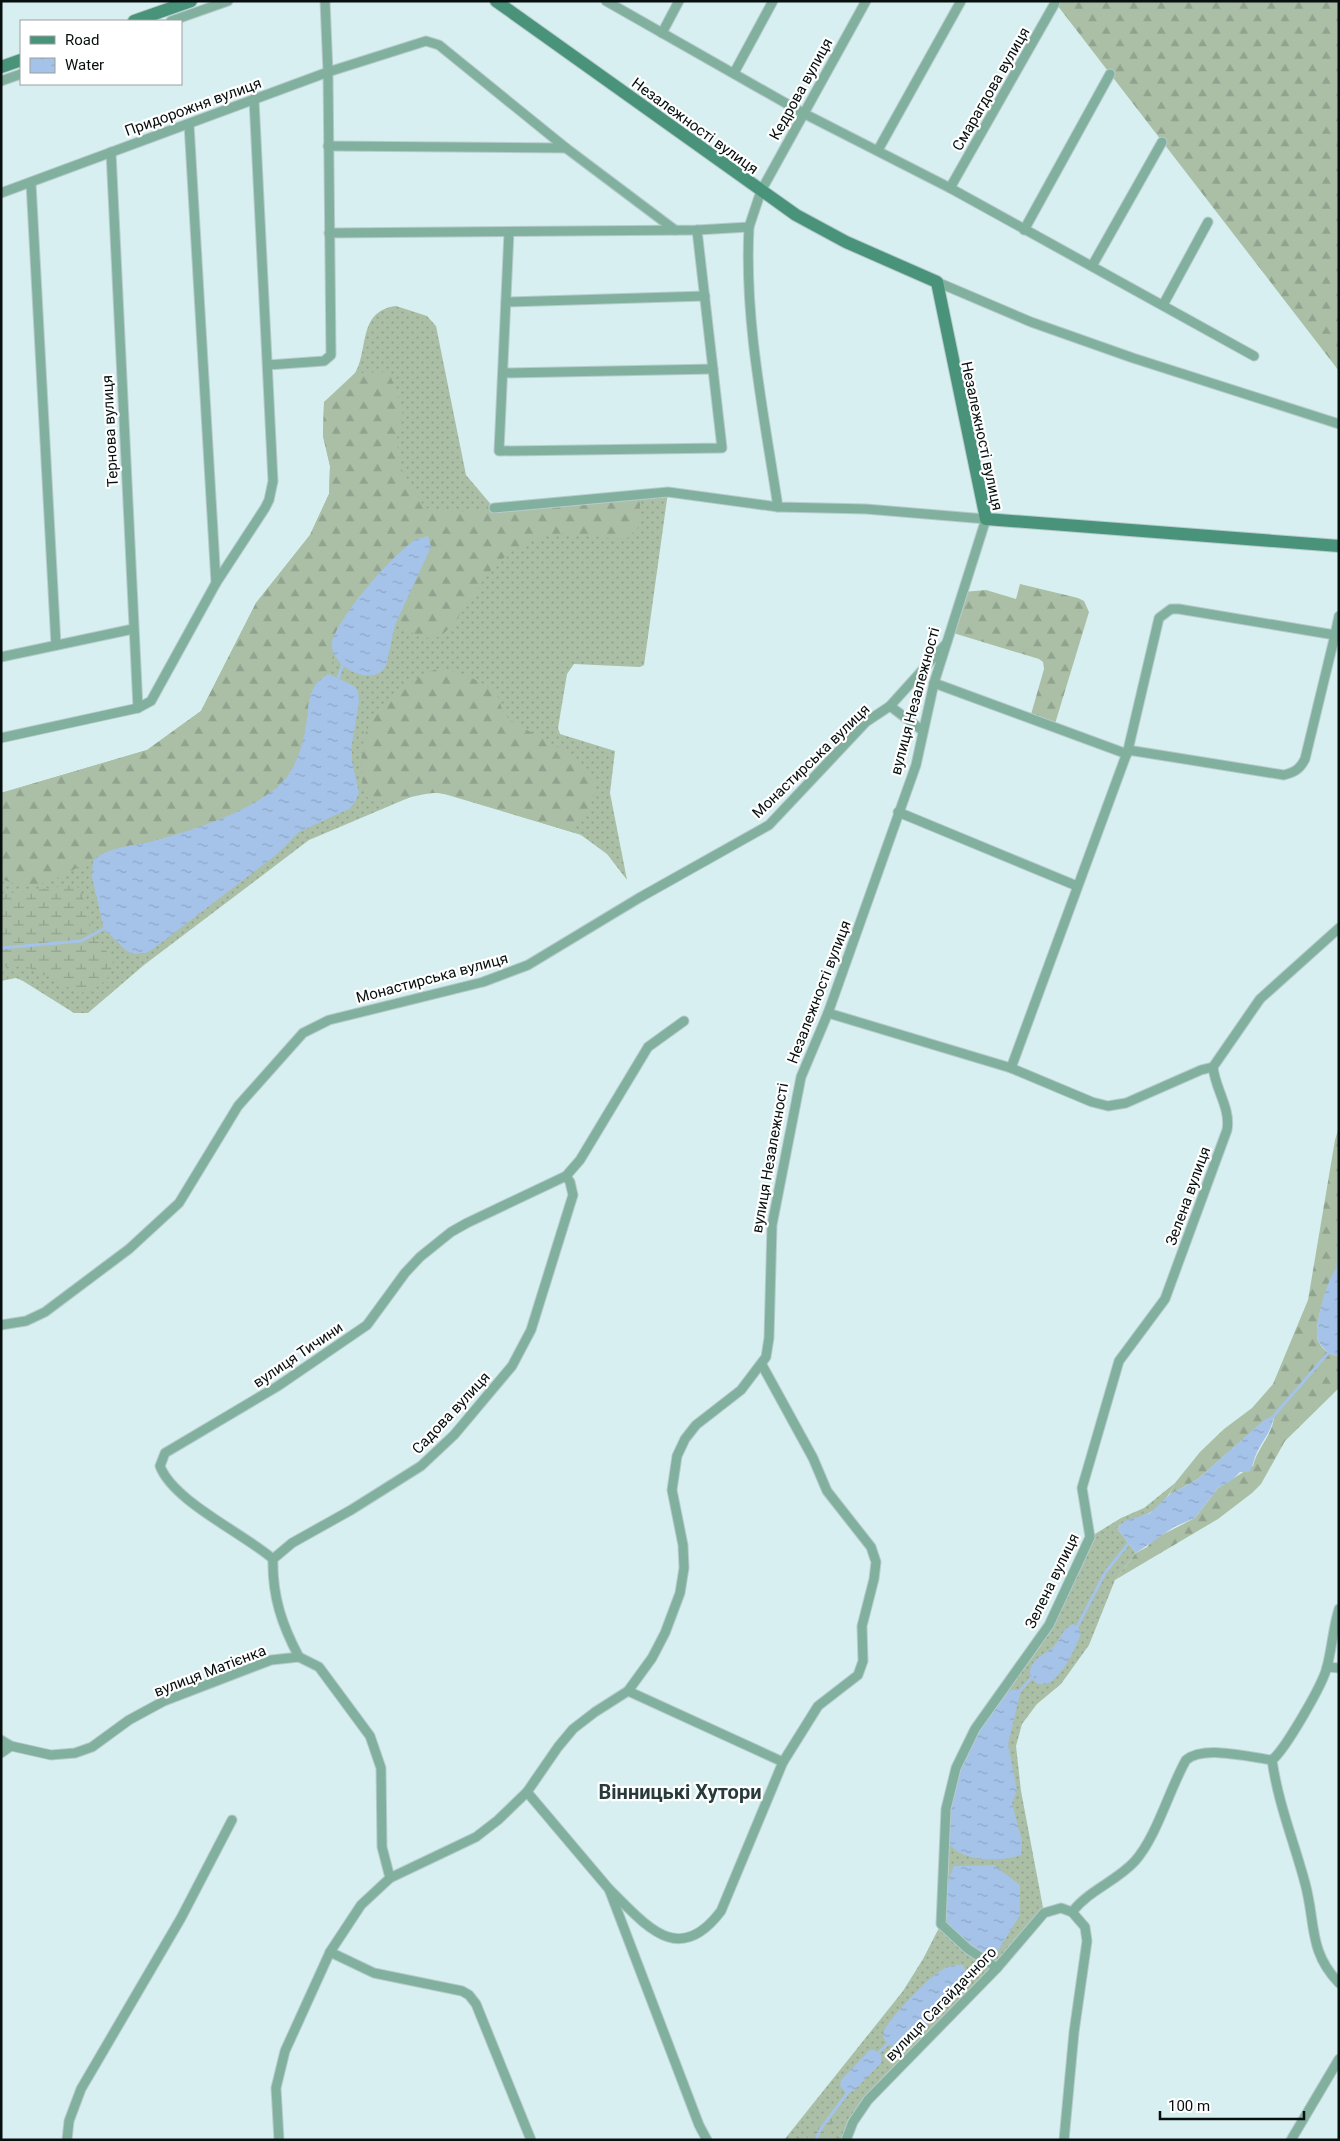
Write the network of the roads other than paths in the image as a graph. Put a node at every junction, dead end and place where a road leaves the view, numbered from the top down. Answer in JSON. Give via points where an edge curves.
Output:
{"nodes":[{"id":1,"x":191,"y":1,"type":"edge"},
{"id":2,"x":228,"y":1,"type":"edge"},
{"id":3,"x":325,"y":1,"type":"edge"},
{"id":4,"x":496,"y":1,"type":"edge"},
{"id":5,"x":606,"y":1,"type":"edge"},
{"id":6,"x":679,"y":1,"type":"edge"},
{"id":7,"x":773,"y":1,"type":"edge"},
{"id":8,"x":866,"y":1,"type":"edge"},
{"id":9,"x":961,"y":1,"type":"edge"},
{"id":10,"x":1056,"y":3,"type":"dead end"},
{"id":11,"x":137,"y":20,"type":"edge"},
{"id":12,"x":174,"y":20,"type":"edge"},
{"id":13,"x":662,"y":33,"type":"junction"},
{"id":14,"x":20,"y":60,"type":"edge"},
{"id":15,"x":1,"y":67,"type":"edge"},
{"id":16,"x":328,"y":72,"type":"junction"},
{"id":17,"x":734,"y":73,"type":"junction"},
{"id":18,"x":20,"y":74,"type":"edge"},
{"id":19,"x":1110,"y":74,"type":"dead end"},
{"id":20,"x":1,"y":81,"type":"edge"},
{"id":21,"x":254,"y":99,"type":"junction"},
{"id":22,"x":803,"y":113,"type":"junction"},
{"id":23,"x":189,"y":124,"type":"junction"},
{"id":24,"x":1162,"y":142,"type":"dead end"},
{"id":25,"x":328,"y":146,"type":"junction"},
{"id":26,"x":566,"y":148,"type":"junction"},
{"id":27,"x":878,"y":150,"type":"junction"},
{"id":28,"x":111,"y":152,"type":"junction"},
{"id":29,"x":31,"y":182,"type":"junction"},
{"id":30,"x":950,"y":188,"type":"junction"},
{"id":31,"x":761,"y":191,"type":"junction"},
{"id":32,"x":1,"y":194,"type":"edge"},
{"id":33,"x":1208,"y":222,"type":"dead end"},
{"id":34,"x":750,"y":227,"type":"junction"},
{"id":35,"x":675,"y":230,"type":"junction"},
{"id":36,"x":698,"y":230,"type":"junction"},
{"id":37,"x":1024,"y":230,"type":"junction"},
{"id":38,"x":510,"y":232,"type":"junction"},
{"id":39,"x":330,"y":233,"type":"junction"},
{"id":40,"x":1092,"y":266,"type":"junction"},
{"id":41,"x":936,"y":282,"type":"junction"},
{"id":42,"x":705,"y":296,"type":"junction"},
{"id":43,"x":506,"y":302,"type":"junction"},
{"id":44,"x":1163,"y":305,"type":"junction"},
{"id":45,"x":1254,"y":356,"type":"dead end"},
{"id":46,"x":268,"y":365,"type":"junction"},
{"id":47,"x":713,"y":369,"type":"junction"},
{"id":48,"x":503,"y":373,"type":"junction"},
{"id":49,"x":1339,"y":424,"type":"edge"},
{"id":50,"x":778,"y":507,"type":"junction"},
{"id":51,"x":494,"y":508,"type":"dead end"},
{"id":52,"x":986,"y":519,"type":"junction"},
{"id":53,"x":1339,"y":546,"type":"edge"},
{"id":54,"x":216,"y":584,"type":"junction"},
{"id":55,"x":1339,"y":616,"type":"edge"},
{"id":56,"x":133,"y":628,"type":"junction"},
{"id":57,"x":1335,"y":635,"type":"junction"},
{"id":58,"x":946,"y":643,"type":"junction"},
{"id":59,"x":56,"y":645,"type":"junction"},
{"id":60,"x":1,"y":657,"type":"edge"},
{"id":61,"x":934,"y":683,"type":"junction"},
{"id":62,"x":890,"y":706,"type":"junction"},
{"id":63,"x":138,"y":708,"type":"junction"},
{"id":64,"x":923,"y":731,"type":"junction"},
{"id":65,"x":1,"y":738,"type":"edge"},
{"id":66,"x":1128,"y":752,"type":"junction"},
{"id":67,"x":898,"y":812,"type":"junction"},
{"id":68,"x":1077,"y":886,"type":"junction"},
{"id":69,"x":1339,"y":928,"type":"edge"},
{"id":70,"x":828,"y":1013,"type":"junction"},
{"id":71,"x":684,"y":1021,"type":"dead end"},
{"id":72,"x":1213,"y":1067,"type":"junction"},
{"id":73,"x":1011,"y":1068,"type":"junction"},
{"id":74,"x":566,"y":1176,"type":"junction"},
{"id":75,"x":1,"y":1325,"type":"edge"},
{"id":76,"x":762,"y":1365,"type":"junction"},
{"id":77,"x":274,"y":1559,"type":"junction"},
{"id":78,"x":1339,"y":1609,"type":"edge"},
{"id":79,"x":299,"y":1658,"type":"junction"},
{"id":80,"x":1327,"y":1667,"type":"junction"},
{"id":81,"x":1339,"y":1668,"type":"edge"},
{"id":82,"x":628,"y":1691,"type":"junction"},
{"id":83,"x":1,"y":1740,"type":"edge"},
{"id":84,"x":11,"y":1746,"type":"junction"},
{"id":85,"x":1,"y":1753,"type":"edge"},
{"id":86,"x":1272,"y":1760,"type":"junction"},
{"id":87,"x":783,"y":1762,"type":"junction"},
{"id":88,"x":527,"y":1792,"type":"junction"},
{"id":89,"x":232,"y":1820,"type":"dead end"},
{"id":90,"x":390,"y":1878,"type":"junction"},
{"id":91,"x":609,"y":1889,"type":"junction"},
{"id":92,"x":1072,"y":1912,"type":"junction"},
{"id":93,"x":330,"y":1952,"type":"junction"},
{"id":94,"x":997,"y":1968,"type":"junction"},
{"id":95,"x":1339,"y":1983,"type":"edge"},
{"id":96,"x":1339,"y":2059,"type":"edge"},
{"id":97,"x":67,"y":2140,"type":"edge"},
{"id":98,"x":279,"y":2140,"type":"edge"},
{"id":99,"x":531,"y":2140,"type":"edge"},
{"id":100,"x":707,"y":2140,"type":"edge"},
{"id":101,"x":846,"y":2140,"type":"edge"},
{"id":102,"x":1064,"y":2140,"type":"edge"},
{"id":103,"x":1291,"y":2140,"type":"edge"}],
"edges":[{"from":1,"to":11,"type":"street"},
{"from":2,"to":12,"type":"street"},
{"from":3,"to":16,"type":"street"},
{"from":4,"to":31,"type":"street","name":"Незалежності вулиця"},
{"from":5,"to":13,"type":"street"},
{"from":6,"to":13,"type":"street"},
{"from":7,"to":17,"type":"street"},
{"from":8,"to":22,"type":"street","name":"Кедрова вулиця"},
{"from":9,"to":27,"type":"street"},
{"from":10,"to":30,"type":"street","name":"Смарагдова вулиця"},
{"from":13,"to":17,"type":"street"},
{"from":14,"to":15,"type":"street"},
{"from":16,"to":21,"type":"street","name":"Придорожня вулиця"},
{"from":16,"to":25,"type":"street"},
{"from":16,"to":26,"type":"street","name":"Придорожня вулиця","via":[[426,41],[439,45]]},
{"from":17,"to":22,"type":"street"},
{"from":18,"to":20,"type":"street"},
{"from":19,"to":37,"type":"street"},
{"from":21,"to":23,"type":"street","name":"Придорожня вулиця"},
{"from":21,"to":46,"type":"street"},
{"from":22,"to":27,"type":"street"},
{"from":22,"to":31,"type":"street","name":"Кедрова вулиця"},
{"from":23,"to":28,"type":"street","name":"Придорожня вулиця"},
{"from":23,"to":54,"type":"street"},
{"from":24,"to":40,"type":"street"},
{"from":25,"to":26,"type":"street"},
{"from":25,"to":39,"type":"street"},
{"from":26,"to":35,"type":"street","name":"Придорожня вулиця"},
{"from":27,"to":30,"type":"street"},
{"from":28,"to":29,"type":"street","name":"Придорожня вулиця"},
{"from":28,"to":56,"type":"street","name":"Тернова вулиця"},
{"from":29,"to":32,"type":"street","name":"Придорожня вулиця"},
{"from":29,"to":59,"type":"street"},
{"from":30,"to":37,"type":"street"},
{"from":31,"to":34,"type":"street","name":"Кедрова вулиця"},
{"from":31,"to":41,"type":"street","name":"Незалежності вулиця","via":[[804,220],[846,242]]},
{"from":33,"to":44,"type":"street"},
{"from":34,"to":36,"type":"street"},
{"from":34,"to":50,"type":"street","name":"Кедрова вулиця","via":[[748,260],[757,370]]},
{"from":35,"to":36,"type":"street"},
{"from":35,"to":38,"type":"street"},
{"from":36,"to":42,"type":"street"},
{"from":37,"to":40,"type":"street"},
{"from":38,"to":39,"type":"street"},
{"from":38,"to":43,"type":"street"},
{"from":39,"to":46,"type":"street","via":[[331,354],[324,361]]},
{"from":40,"to":44,"type":"street"},
{"from":41,"to":49,"type":"street","via":[[1031,322],[1133,358]]},
{"from":41,"to":52,"type":"street","name":"Незалежності вулиця"},
{"from":42,"to":43,"type":"street"},
{"from":42,"to":47,"type":"street"},
{"from":43,"to":48,"type":"street"},
{"from":44,"to":45,"type":"street"},
{"from":46,"to":54,"type":"street","via":[[272,492]]},
{"from":47,"to":48,"type":"street"},
{"from":47,"to":48,"type":"street","via":[[722,448],[500,452]]},
{"from":50,"to":51,"type":"street","via":[[668,492]]},
{"from":50,"to":52,"type":"street","via":[[866,509]]},
{"from":52,"to":53,"type":"street"},
{"from":52,"to":58,"type":"street","name":"Незалежності вулиця"},
{"from":54,"to":63,"type":"street","via":[[151,700]]},
{"from":55,"to":57,"type":"street"},
{"from":56,"to":59,"type":"street"},
{"from":56,"to":63,"type":"street","name":"Тернова вулиця"},
{"from":57,"to":66,"type":"street","via":[[1305,758],[1294,772],[1284,775]]},
{"from":57,"to":66,"type":"street","via":[[1179,610],[1164,612],[1157,626]]},
{"from":58,"to":61,"type":"street","name":"Незалежності вулиця"},
{"from":58,"to":62,"type":"street","name":"Монастирська вулиця"},
{"from":59,"to":60,"type":"street"},
{"from":61,"to":64,"type":"street","name":"Незалежності вулиця"},
{"from":61,"to":66,"type":"street"},
{"from":62,"to":64,"type":"street"},
{"from":62,"to":75,"type":"street","name":"Монастирська вулиця","via":[[866,722],[769,825],[639,898],[542,958],[483,982],[341,1017],[303,1033],[238,1106],[179,1203],[129,1249],[45,1312],[26,1321]]},
{"from":63,"to":65,"type":"street"},
{"from":64,"to":67,"type":"street","name":"Незалежності вулиця","via":[[916,765]]},
{"from":66,"to":68,"type":"street"},
{"from":67,"to":68,"type":"street"},
{"from":67,"to":70,"type":"street","name":"Незалежності вулиця"},
{"from":68,"to":73,"type":"street"},
{"from":69,"to":72,"type":"street","via":[[1260,999]]},
{"from":70,"to":73,"type":"street"},
{"from":70,"to":76,"type":"street","name":"Незалежності вулиця","via":[[801,1077],[773,1213],[769,1338]]},
{"from":71,"to":74,"type":"street","via":[[648,1047],[580,1160]]},
{"from":72,"to":73,"type":"street","via":[[1126,1103],[1108,1106]]},
{"from":72,"to":94,"type":"street","name":"Зелена вулиця","via":[[1214,1081],[1229,1120],[1227,1130],[1165,1299],[1119,1361],[1082,1488],[1090,1537],[1049,1625],[975,1729],[951,1783],[943,1836],[941,1924],[968,1949]]},
{"from":74,"to":77,"type":"street","name":"Садова вулиця","via":[[573,1195],[531,1330],[512,1366],[454,1435],[421,1466],[292,1543]]},
{"from":74,"to":77,"type":"street","name":"вулиця Тичини","via":[[451,1232],[405,1273],[367,1325],[278,1386],[165,1453],[160,1466],[164,1478],[202,1510],[254,1542]]},
{"from":76,"to":82,"type":"street","name":"Незалежності вулиця","via":[[741,1390],[696,1425],[676,1456],[672,1490],[683,1545],[682,1583],[665,1633]]},
{"from":76,"to":87,"type":"street","via":[[813,1458],[827,1491],[871,1547],[876,1562],[862,1626],[864,1661],[858,1675],[818,1706]]},
{"from":77,"to":79,"type":"street","via":[[276,1598],[283,1627]]},
{"from":78,"to":80,"type":"street"},
{"from":79,"to":84,"type":"street","name":"вулиця Матієнка","via":[[271,1660],[164,1701],[129,1720],[92,1747],[75,1753],[51,1755]]},
{"from":79,"to":90,"type":"street","via":[[319,1667],[370,1736],[381,1768],[382,1846]]},
{"from":80,"to":81,"type":"street"},
{"from":80,"to":86,"type":"street","via":[[1284,1748]]},
{"from":82,"to":87,"type":"street"},
{"from":82,"to":88,"type":"street","name":"Незалежності вулиця","via":[[573,1729]]},
{"from":83,"to":84,"type":"street"},
{"from":84,"to":85,"type":"street"},
{"from":86,"to":92,"type":"street","via":[[1206,1752],[1193,1754],[1178,1774],[1139,1855]]},
{"from":86,"to":95,"type":"street","via":[[1279,1802],[1307,1891],[1314,1942],[1322,1964]]},
{"from":87,"to":91,"type":"street","via":[[721,1911],[708,1928],[689,1939],[666,1937],[651,1930]]},
{"from":88,"to":90,"type":"street","name":"Незалежності вулиця","via":[[476,1837]]},
{"from":88,"to":91,"type":"street"},
{"from":89,"to":97,"type":"street","via":[[180,1918],[81,2088],[69,2121]]},
{"from":90,"to":93,"type":"street","name":"Незалежності вулиця","via":[[361,1905]]},
{"from":91,"to":100,"type":"street"},
{"from":92,"to":94,"type":"street","name":"вулиця Сагайдачного","via":[[1061,1908],[1044,1913]]},
{"from":92,"to":102,"type":"street","via":[[1084,1927],[1087,1941]]},
{"from":93,"to":98,"type":"street","name":"Незалежності вулиця","via":[[280,2067],[276,2098]]},
{"from":93,"to":99,"type":"street","via":[[374,1972],[469,1995],[476,2004]]},
{"from":94,"to":101,"type":"street","name":"вулиця Сагайдачного","via":[[868,2100],[856,2116]]},
{"from":96,"to":103,"type":"street"}]}
